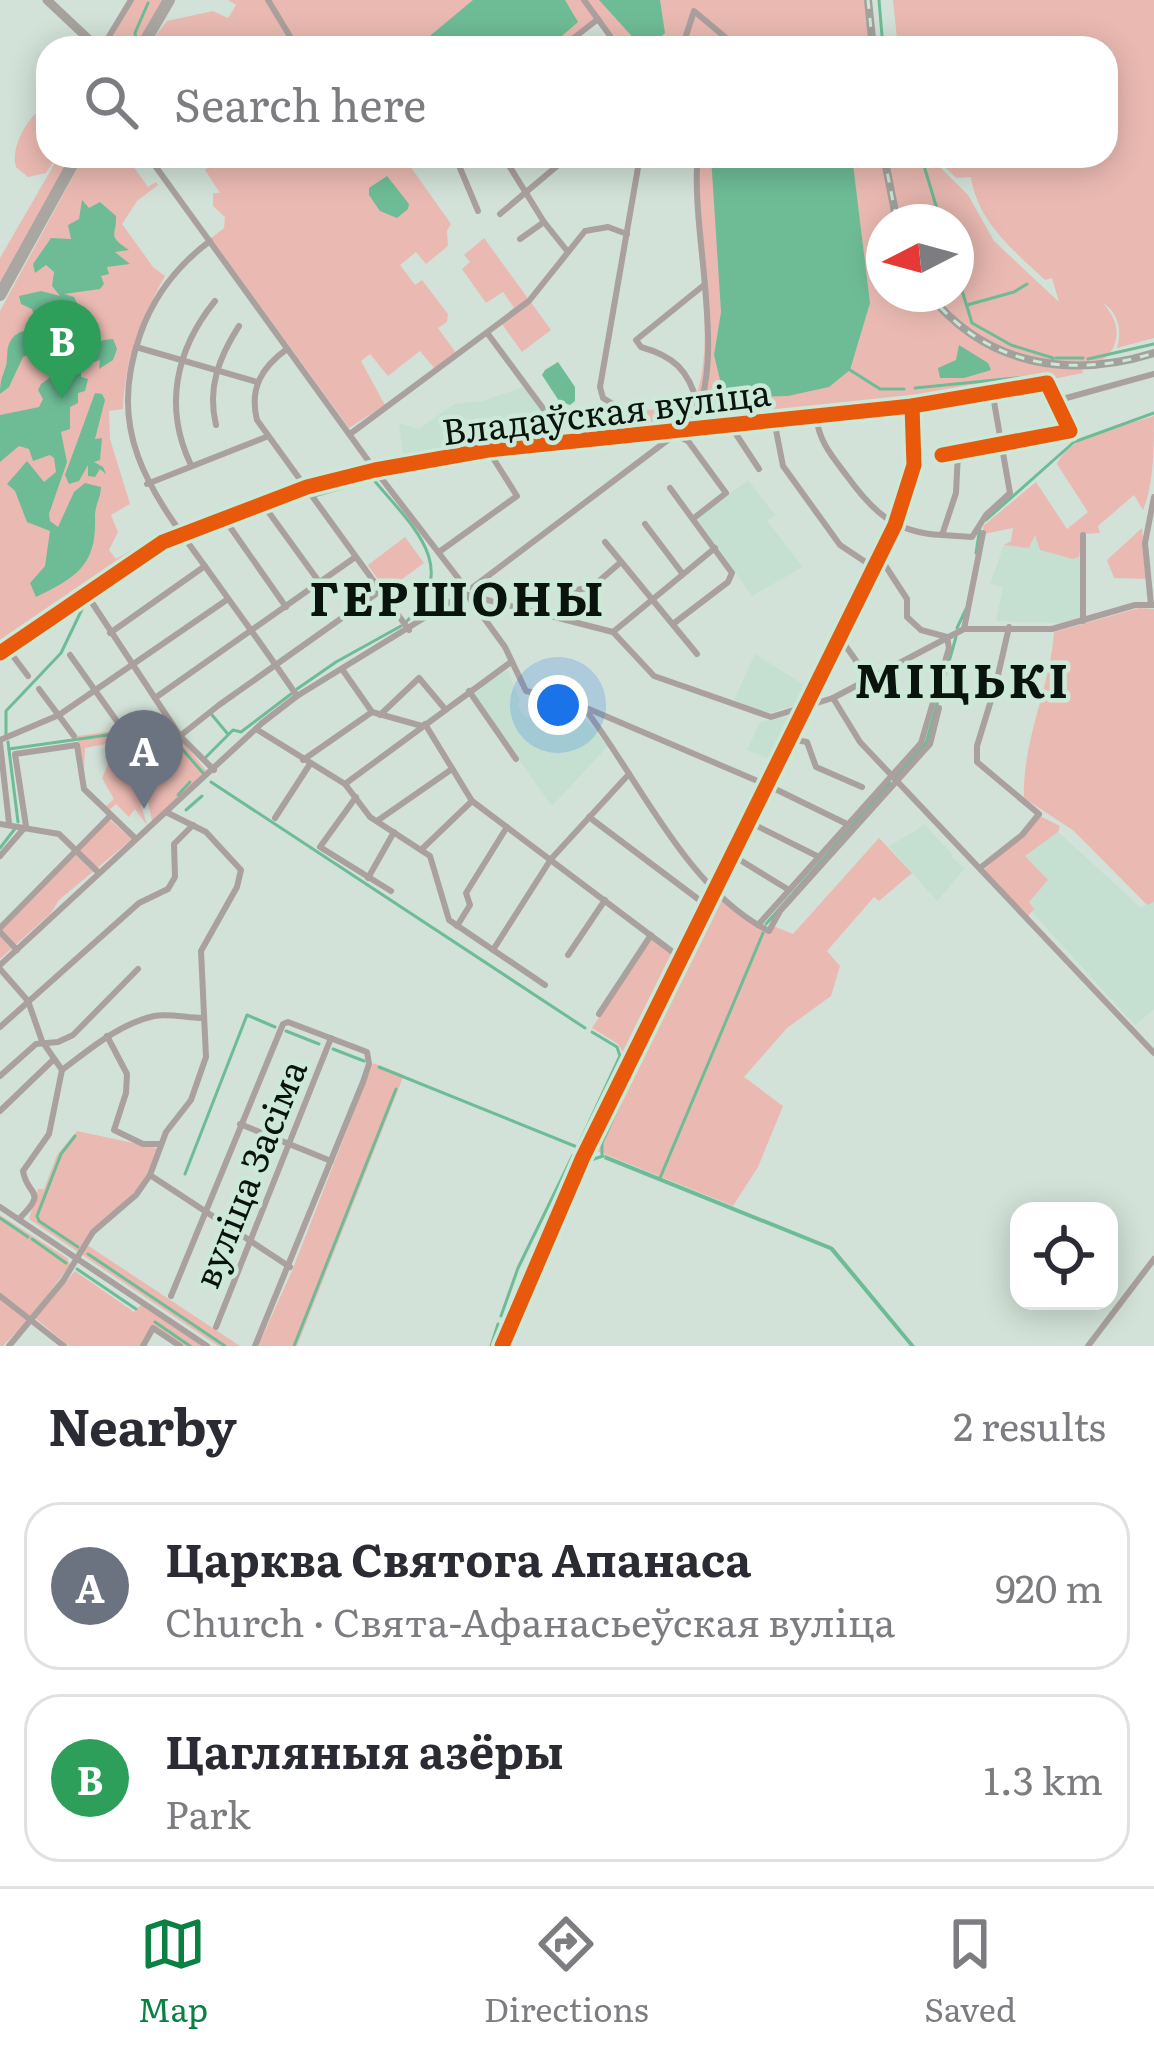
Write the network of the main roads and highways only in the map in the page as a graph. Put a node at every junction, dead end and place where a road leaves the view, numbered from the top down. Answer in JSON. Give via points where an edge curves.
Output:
{"nodes":[{"id":1,"x":47,"y":0,"type":"edge"},
{"id":2,"x":169,"y":0,"type":"edge"},
{"id":3,"x":87,"y":36,"type":"edge"},
{"id":4,"x":148,"y":36,"type":"edge"},
{"id":5,"x":70,"y":168,"type":"edge"},
{"id":6,"x":0,"y":295,"type":"edge"}],
"edges":[{"from":1,"to":3,"type":"main road"},
{"from":2,"to":4,"type":"highway"},
{"from":5,"to":6,"type":"highway"}]}
